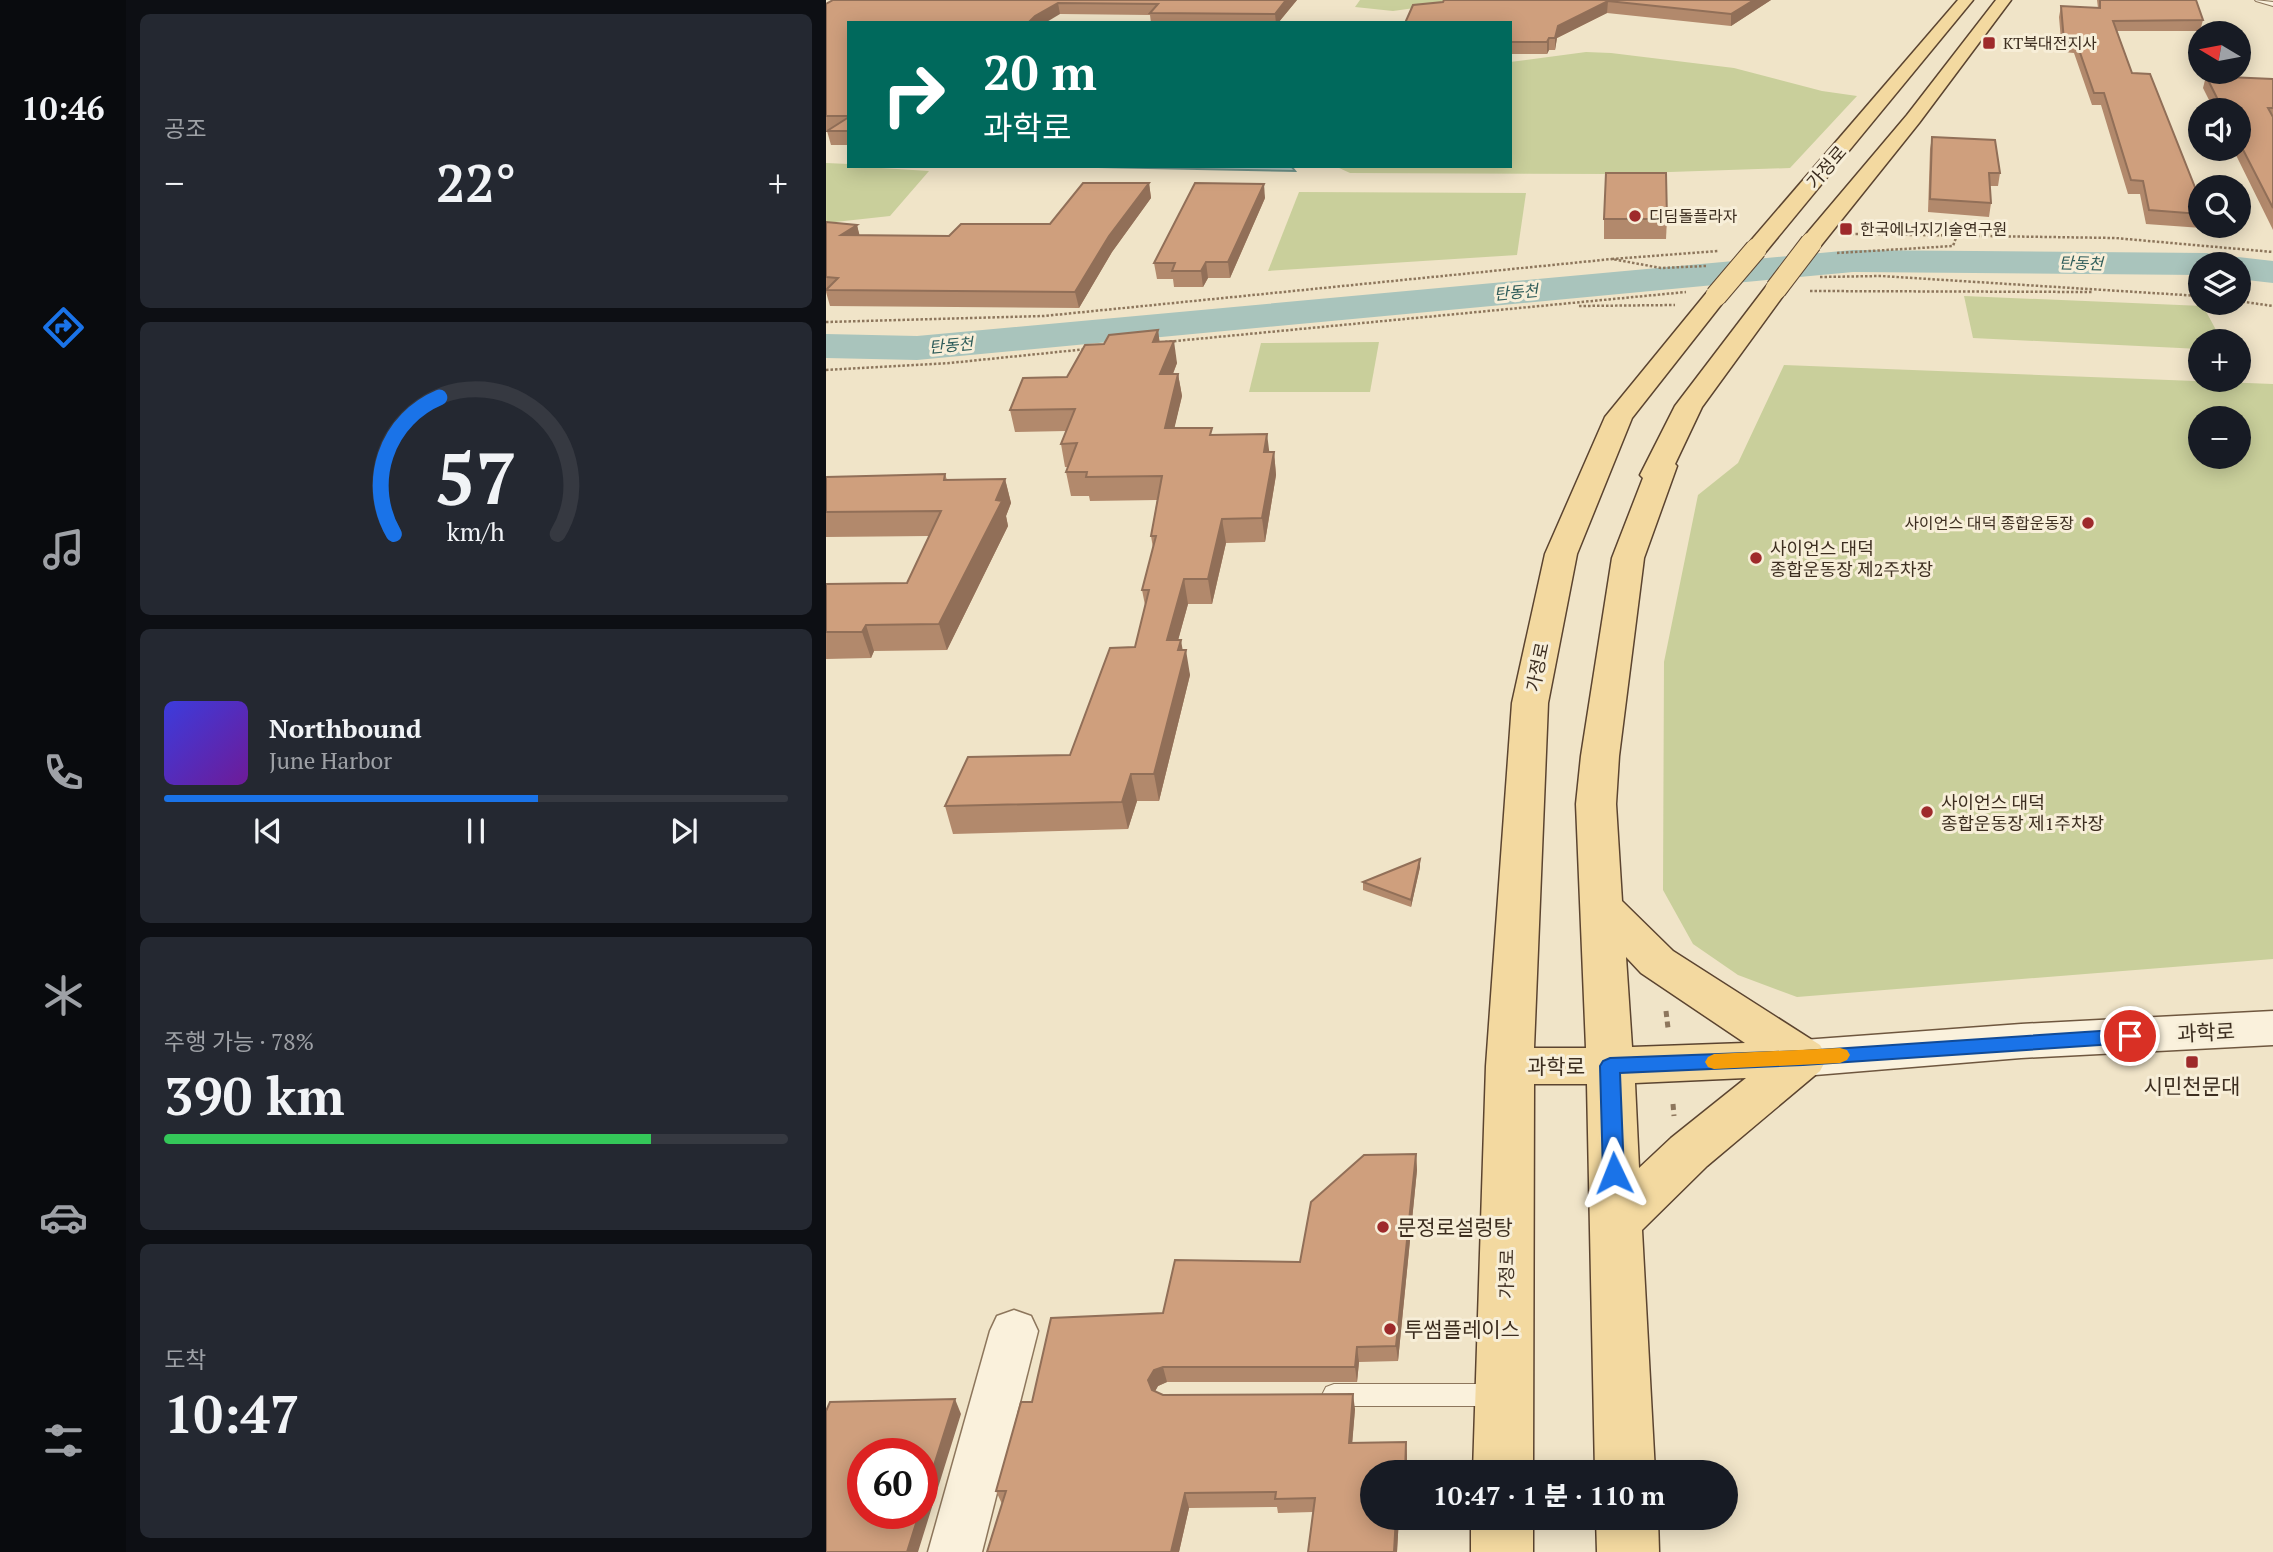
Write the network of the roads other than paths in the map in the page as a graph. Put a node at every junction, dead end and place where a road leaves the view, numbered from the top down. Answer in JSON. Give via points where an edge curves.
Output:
{"nodes":[{"id":1,"x":1966,"y":0,"type":"edge"},
{"id":2,"x":2004,"y":0,"type":"edge"},
{"id":3,"x":2258,"y":0,"type":"edge"},
{"id":4,"x":2273,"y":5,"type":"edge"},
{"id":5,"x":1602,"y":906,"type":"junction"},
{"id":6,"x":2273,"y":1028,"type":"edge"},
{"id":7,"x":1803,"y":1058,"type":"junction"},
{"id":8,"x":1510,"y":1066,"type":"junction"},
{"id":9,"x":1610,"y":1066,"type":"junction"},
{"id":10,"x":1616,"y":1222,"type":"junction"},
{"id":11,"x":1014,"y":1331,"type":"dead end"},
{"id":12,"x":1316,"y":1395,"type":"edge"},
{"id":13,"x":1503,"y":1395,"type":"junction"},
{"id":14,"x":1503,"y":1460,"type":"edge"},
{"id":15,"x":1625,"y":1460,"type":"edge"},
{"id":16,"x":1503,"y":1530,"type":"edge"},
{"id":17,"x":1627,"y":1530,"type":"edge"},
{"id":18,"x":955,"y":1552,"type":"edge"},
{"id":19,"x":1502,"y":1552,"type":"edge"},
{"id":20,"x":1628,"y":1552,"type":"edge"}],
"edges":[{"from":1,"to":8,"type":"main road","name":"가정로","bridge":true,"via":[[1756,249],[1702,294],[1619,417],[1561,554],[1530,703]]},
{"from":2,"to":5,"type":"main road","name":"가정로","bridge":true,"via":[[1811,243],[1793,290],[1689,406],[1655,475],[1662,466],[1628,558],[1600,756],[1597,804]]},
{"from":3,"to":4,"type":"lane"},
{"from":5,"to":7,"type":"main road","via":[[1657,962]]},
{"from":5,"to":9,"type":"main road"},
{"from":6,"to":7,"type":"main road","name":"과학로"},
{"from":7,"to":9,"type":"main road","name":"과학로"},
{"from":7,"to":10,"type":"main road","via":[[1689,1152]]},
{"from":8,"to":9,"type":"main road","name":"과학로"},
{"from":8,"to":13,"type":"main road","name":"가정로"},
{"from":9,"to":10,"type":"main road"},
{"from":10,"to":15,"type":"main road"},
{"from":11,"to":18,"type":"street"},
{"from":12,"to":13,"type":"lane"},
{"from":13,"to":14,"type":"main road","name":"가정로"},
{"from":16,"to":19,"type":"main road"},
{"from":17,"to":20,"type":"main road"}]}
